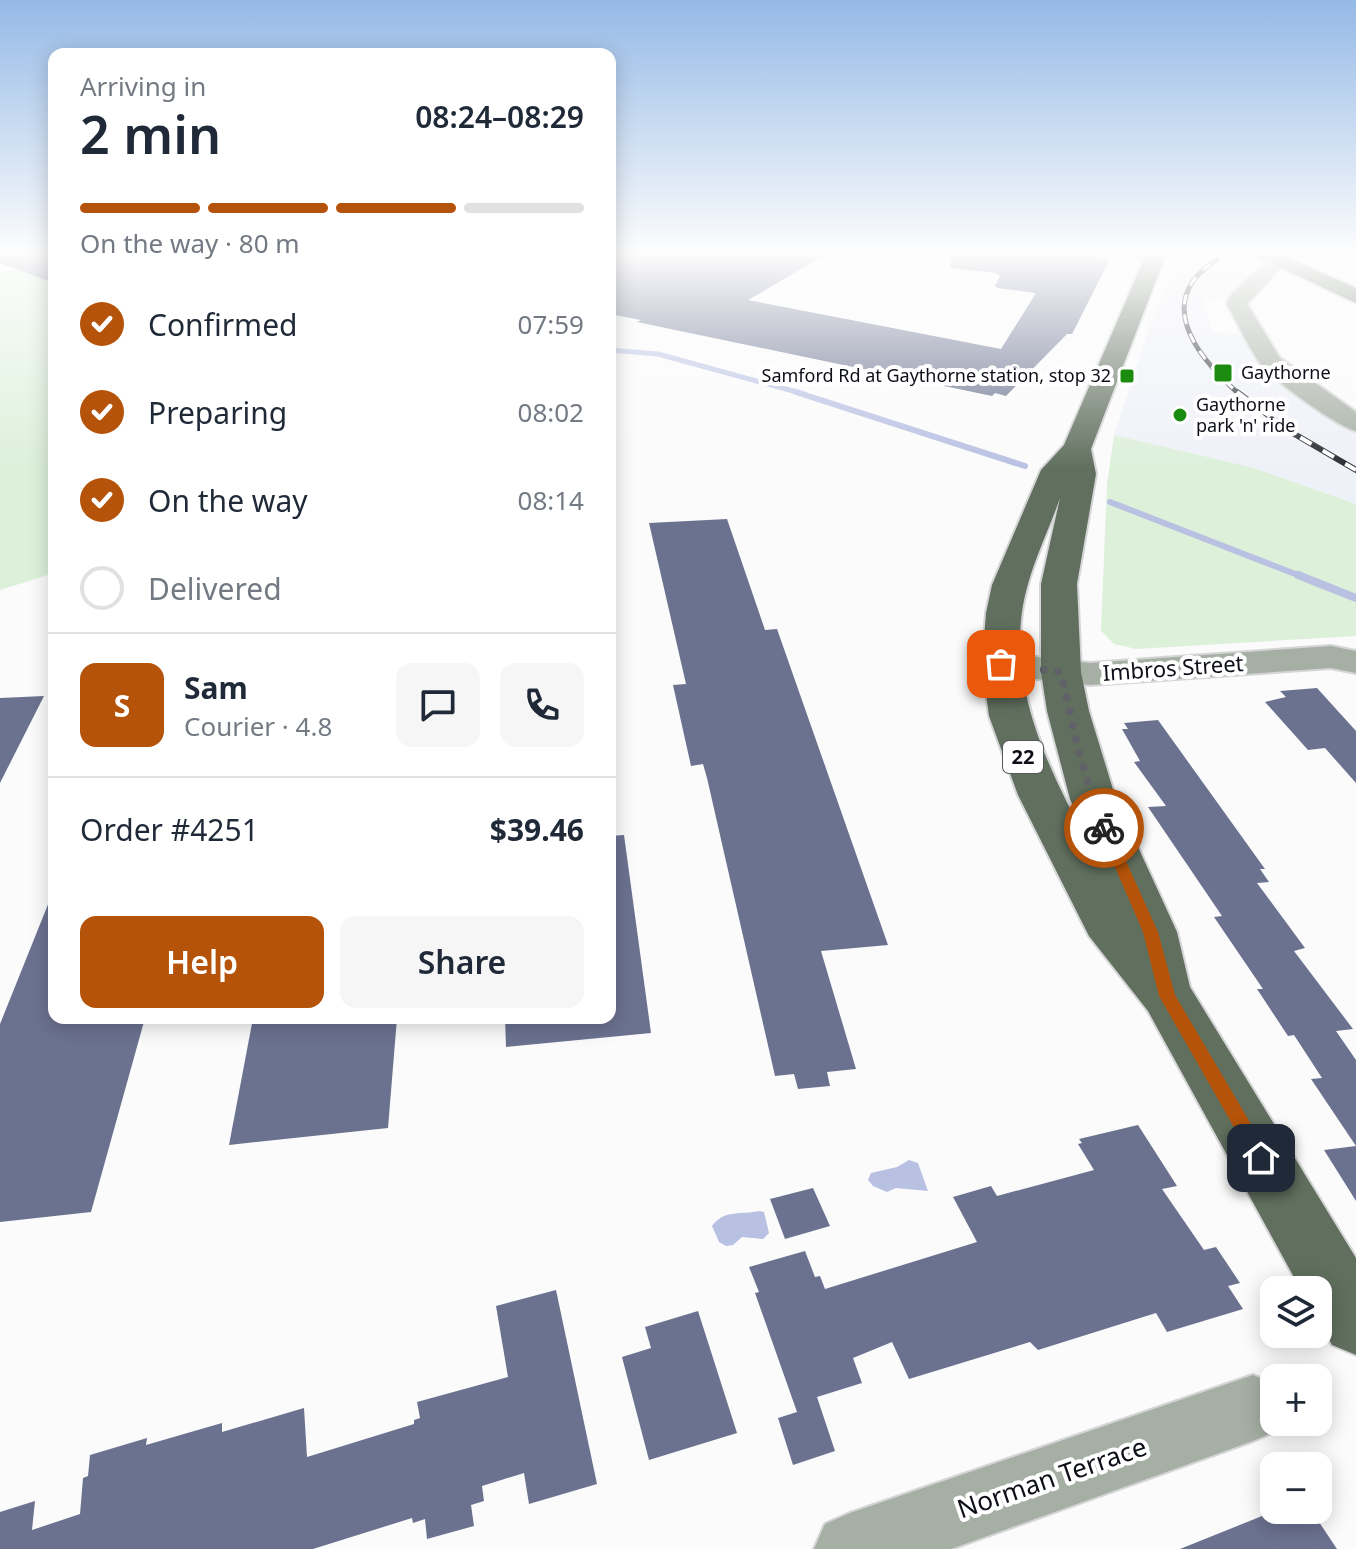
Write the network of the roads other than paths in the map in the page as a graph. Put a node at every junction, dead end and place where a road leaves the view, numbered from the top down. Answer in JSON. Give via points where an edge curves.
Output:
{"nodes":[{"id":1,"x":1128,"y":324,"type":"edge"},
{"id":2,"x":1249,"y":324,"type":"edge"},
{"id":3,"x":1356,"y":423,"type":"edge"},
{"id":4,"x":1077,"y":448,"type":"junction"},
{"id":5,"x":1350,"y":660,"type":"edge"},
{"id":6,"x":1001,"y":664,"type":"junction"},
{"id":7,"x":1061,"y":672,"type":"junction"},
{"id":8,"x":1167,"y":996,"type":"junction"},
{"id":9,"x":1356,"y":1321,"type":"edge"},
{"id":10,"x":1253,"y":1408,"type":"dead end"},
{"id":11,"x":850,"y":1549,"type":"edge"}],
"edges":[{"from":1,"to":4,"type":"main road","number":"22"},
{"from":2,"to":3,"type":"street","via":[[1271,362]]},
{"from":4,"to":6,"type":"main road","number":"22","via":[[1056,470],[1010,585]]},
{"from":4,"to":7,"type":"main road","number":"22","via":[[1081,474],[1059,584]]},
{"from":5,"to":7,"type":"street","name":"Imbros Street"},
{"from":6,"to":7,"type":"street","name":"Imbros Street"},
{"from":6,"to":8,"type":"main road","number":"22","via":[[1010,716],[1040,795],[1115,936]]},
{"from":7,"to":8,"type":"main road","number":"22","via":[[1093,799],[1151,932]]},
{"from":8,"to":9,"type":"main road","number":"22"},
{"from":10,"to":11,"type":"street","name":"Norman Terrace"}]}
